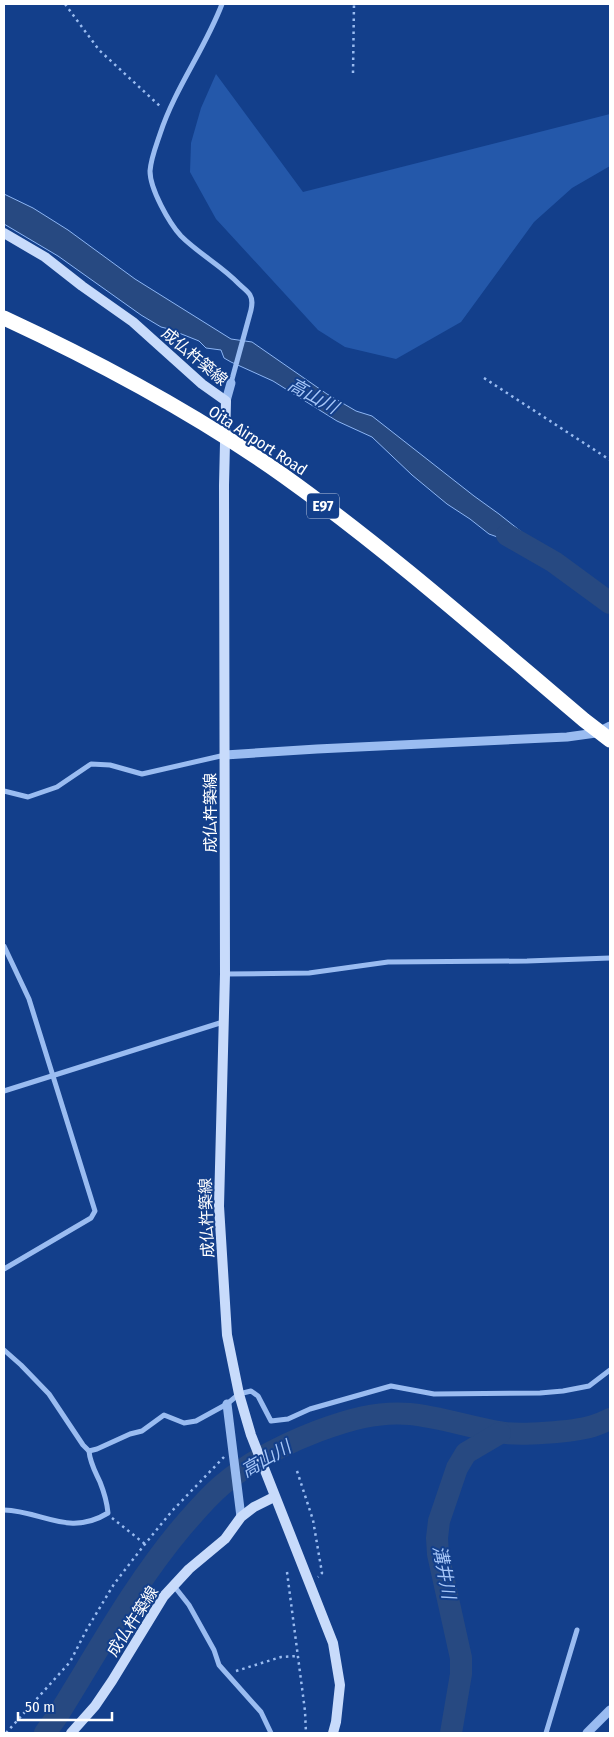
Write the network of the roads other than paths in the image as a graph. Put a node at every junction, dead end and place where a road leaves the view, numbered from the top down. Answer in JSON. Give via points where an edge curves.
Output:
{"nodes":[{"id":1,"x":222,"y":4,"type":"edge"},
{"id":2,"x":4,"y":233,"type":"edge"},
{"id":3,"x":4,"y":318,"type":"edge"},
{"id":4,"x":231,"y":383,"type":"joint"},
{"id":5,"x":226,"y":401,"type":"junction"},
{"id":6,"x":610,"y":726,"type":"edge"},
{"id":7,"x":610,"y":740,"type":"edge"},
{"id":8,"x":225,"y":755,"type":"junction"},
{"id":9,"x":4,"y":791,"type":"edge"},
{"id":10,"x":4,"y":946,"type":"edge"},
{"id":11,"x":610,"y":958,"type":"edge"},
{"id":12,"x":224,"y":974,"type":"junction"},
{"id":13,"x":223,"y":1022,"type":"junction"},
{"id":14,"x":54,"y":1075,"type":"junction"},
{"id":15,"x":4,"y":1091,"type":"edge"},
{"id":16,"x":4,"y":1269,"type":"edge"},
{"id":17,"x":4,"y":1350,"type":"edge"},
{"id":18,"x":610,"y":1370,"type":"edge"},
{"id":19,"x":239,"y":1394,"type":"junction"},
{"id":20,"x":227,"y":1404,"type":"junction"},
{"id":21,"x":89,"y":1451,"type":"junction"},
{"id":22,"x":274,"y":1497,"type":"junction"},
{"id":23,"x":4,"y":1510,"type":"edge"},
{"id":24,"x":241,"y":1517,"type":"junction"},
{"id":25,"x":174,"y":1586,"type":"junction"},
{"id":26,"x":576,"y":1630,"type":"dead end"},
{"id":27,"x":610,"y":1710,"type":"edge"},
{"id":28,"x":71,"y":1733,"type":"edge"},
{"id":29,"x":271,"y":1733,"type":"edge"},
{"id":30,"x":333,"y":1733,"type":"edge"},
{"id":31,"x":546,"y":1733,"type":"edge"},
{"id":32,"x":587,"y":1733,"type":"edge"}],
"edges":[{"from":1,"to":4,"type":"street","via":[[167,113],[150,172],[154,190],[180,235],[230,274],[250,296],[251,310]]},
{"from":2,"to":5,"type":"main road","name":"成仏杵築線","via":[[45,257],[133,322],[202,384]]},
{"from":3,"to":7,"type":"highway","name":"Oita Airport Road","number":"E97","bridge":true,"via":[[141,388],[232,441],[284,476],[412,575]]},
{"from":4,"to":5,"type":"street"},
{"from":5,"to":8,"type":"main road","name":"成仏杵築線"},
{"from":6,"to":8,"type":"street","via":[[596,733],[567,737]]},
{"from":8,"to":9,"type":"street","via":[[142,774],[110,765],[91,764],[57,787],[28,797]]},
{"from":8,"to":12,"type":"main road","name":"成仏杵築線"},
{"from":10,"to":14,"type":"street","via":[[29,999]]},
{"from":11,"to":12,"type":"street","via":[[388,962],[309,973]]},
{"from":12,"to":13,"type":"main road","name":"成仏杵築線"},
{"from":13,"to":14,"type":"street"},
{"from":13,"to":19,"type":"main road","name":"成仏杵築線","via":[[219,1206],[227,1335]]},
{"from":14,"to":15,"type":"street"},
{"from":14,"to":16,"type":"street","via":[[95,1211],[92,1218]]},
{"from":17,"to":21,"type":"street","via":[[49,1394]]},
{"from":18,"to":19,"type":"street","via":[[589,1386],[540,1393],[434,1394],[391,1386],[310,1409],[288,1419],[271,1421],[258,1396],[251,1391]]},
{"from":19,"to":20,"type":"street"},
{"from":19,"to":22,"type":"main road","name":"成仏杵築線","via":[[250,1435]]},
{"from":20,"to":21,"type":"street","via":[[196,1421],[184,1423],[164,1415],[142,1432]]},
{"from":20,"to":24,"type":"street"},
{"from":21,"to":23,"type":"street","via":[[108,1513],[99,1519],[75,1523],[57,1522],[19,1510]]},
{"from":22,"to":24,"type":"main road","name":"成仏杵築線"},
{"from":22,"to":30,"type":"main road","name":"成仏杵築線","via":[[333,1643],[340,1686]]},
{"from":24,"to":25,"type":"main road","name":"成仏杵築線","via":[[225,1539]]},
{"from":25,"to":28,"type":"main road","name":"成仏杵築線","via":[[164,1596],[99,1700]]},
{"from":25,"to":29,"type":"street","via":[[189,1605],[219,1665],[261,1712]]},
{"from":26,"to":31,"type":"street"},
{"from":27,"to":32,"type":"street"}]}
